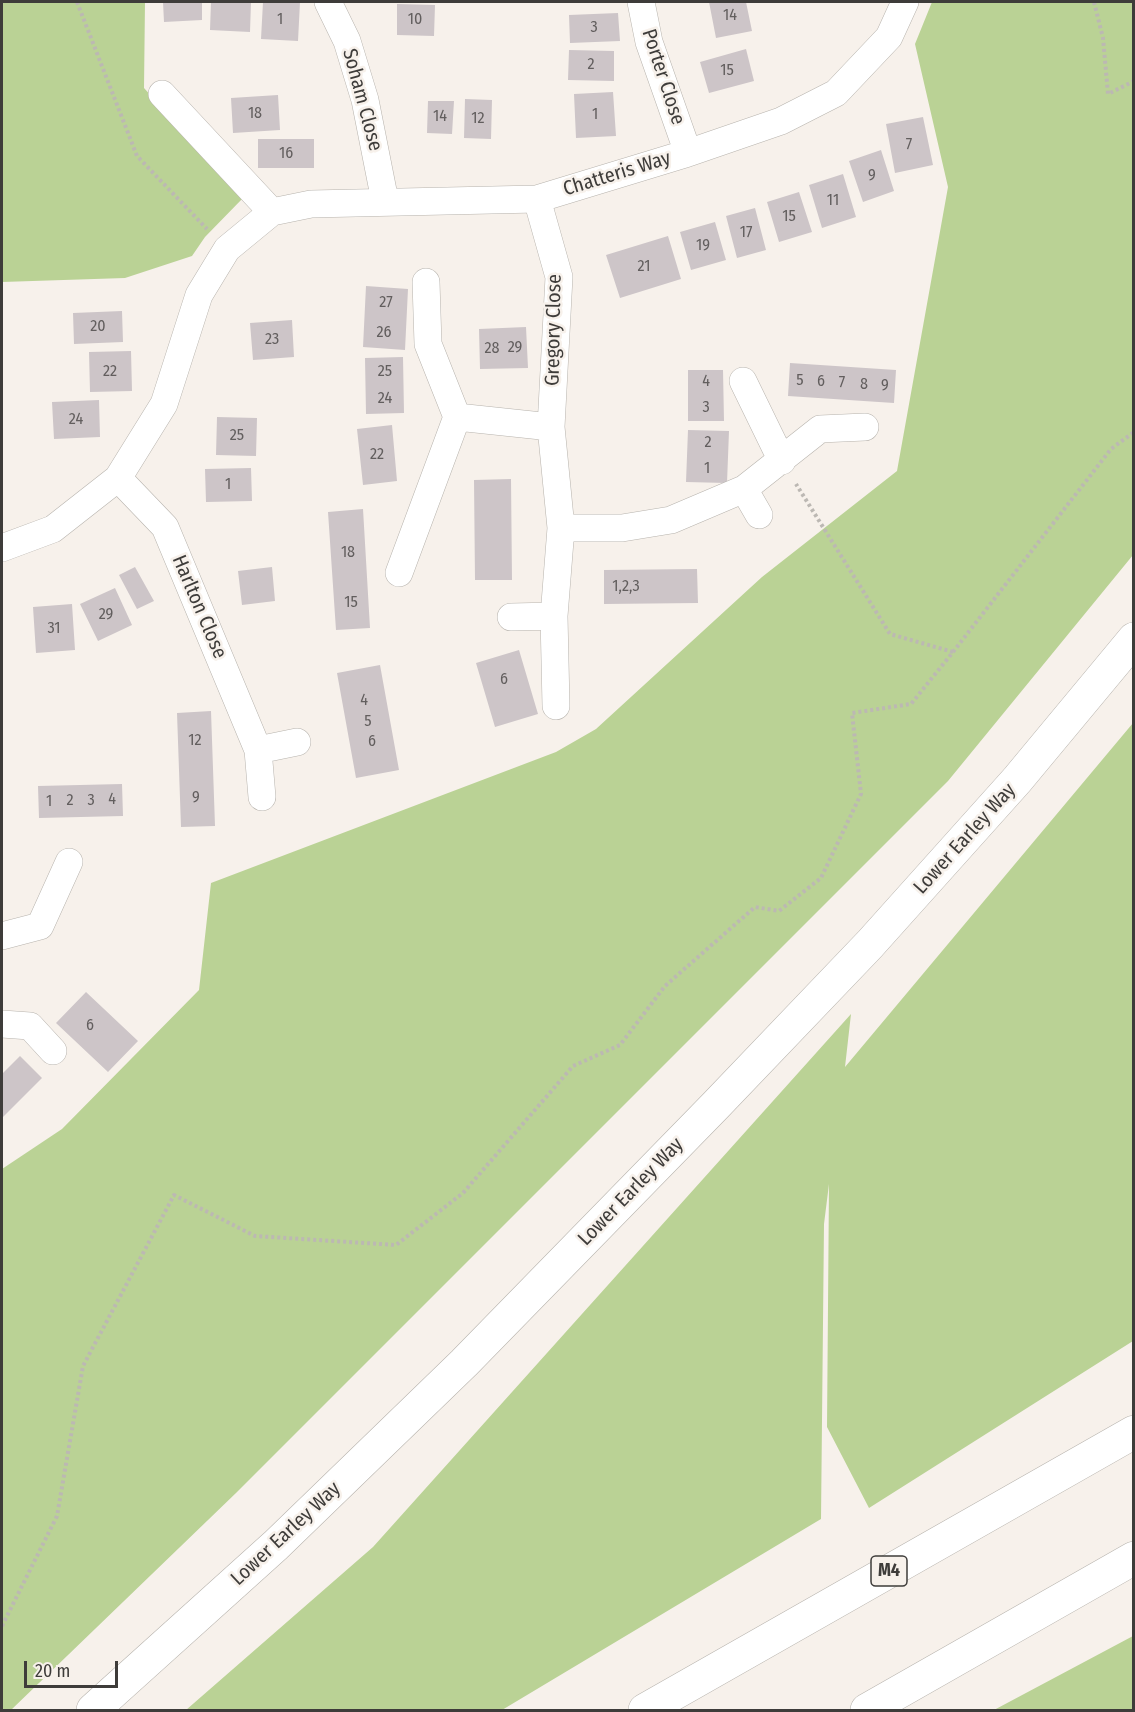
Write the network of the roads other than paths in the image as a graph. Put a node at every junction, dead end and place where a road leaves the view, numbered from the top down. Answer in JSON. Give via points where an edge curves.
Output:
{"nodes":[{"id":1,"x":328,"y":2,"type":"edge"},
{"id":2,"x":641,"y":2,"type":"edge"},
{"id":3,"x":905,"y":2,"type":"edge"},
{"id":4,"x":162,"y":94,"type":"dead end"},
{"id":5,"x":688,"y":153,"type":"junction"},
{"id":6,"x":537,"y":199,"type":"junction"},
{"id":7,"x":385,"y":201,"type":"junction"},
{"id":8,"x":272,"y":212,"type":"junction"},
{"id":9,"x":426,"y":282,"type":"dead end"},
{"id":10,"x":743,"y":381,"type":"dead end"},
{"id":11,"x":457,"y":417,"type":"junction"},
{"id":12,"x":551,"y":427,"type":"junction"},
{"id":13,"x":865,"y":427,"type":"dead end"},
{"id":14,"x":782,"y":461,"type":"junction"},
{"id":15,"x":118,"y":478,"type":"junction"},
{"id":16,"x":744,"y":489,"type":"junction"},
{"id":17,"x":759,"y":515,"type":"dead end"},
{"id":18,"x":561,"y":528,"type":"junction"},
{"id":19,"x":2,"y":548,"type":"edge"},
{"id":20,"x":399,"y":573,"type":"dead end"},
{"id":21,"x":554,"y":616,"type":"junction"},
{"id":22,"x":511,"y":617,"type":"dead end"},
{"id":23,"x":1134,"y":639,"type":"edge"},
{"id":24,"x":556,"y":706,"type":"dead end"},
{"id":25,"x":297,"y":742,"type":"dead end"},
{"id":26,"x":258,"y":750,"type":"junction"},
{"id":27,"x":262,"y":797,"type":"dead end"},
{"id":28,"x":69,"y":862,"type":"dead end"},
{"id":29,"x":2,"y":936,"type":"edge"},
{"id":30,"x":2,"y":1024,"type":"edge"},
{"id":31,"x":53,"y":1051,"type":"dead end"},
{"id":32,"x":1134,"y":1432,"type":"edge"},
{"id":33,"x":1134,"y":1558,"type":"edge"},
{"id":34,"x":93,"y":1710,"type":"edge"},
{"id":35,"x":645,"y":1710,"type":"edge"},
{"id":36,"x":867,"y":1710,"type":"edge"}],
"edges":[{"from":1,"to":7,"type":"street","name":"Soham Close","via":[[347,41],[365,100]]},
{"from":2,"to":5,"type":"street","name":"Porter Close","via":[[649,42]]},
{"from":3,"to":5,"type":"street","name":"Chatteris Way","via":[[889,37],[836,93],[781,121]]},
{"from":4,"to":8,"type":"street"},
{"from":5,"to":6,"type":"street","name":"Chatteris Way"},
{"from":6,"to":7,"type":"street","name":"Chatteris Way"},
{"from":6,"to":12,"type":"street","name":"Gregory Close","via":[[559,277]]},
{"from":7,"to":8,"type":"street","name":"Chatteris Way","via":[[311,204]]},
{"from":8,"to":15,"type":"street","name":"Chatteris Way","via":[[227,249],[199,295],[164,404]]},
{"from":9,"to":11,"type":"street","via":[[428,344]]},
{"from":10,"to":14,"type":"street"},
{"from":11,"to":12,"type":"street"},
{"from":11,"to":20,"type":"street"},
{"from":12,"to":18,"type":"street","name":"Gregory Close"},
{"from":13,"to":14,"type":"street","via":[[820,429]]},
{"from":14,"to":16,"type":"street"},
{"from":15,"to":19,"type":"street","name":"Chatteris Way","via":[[53,529]]},
{"from":15,"to":26,"type":"street","name":"Harlton Close","via":[[165,527]]},
{"from":16,"to":17,"type":"street"},
{"from":16,"to":18,"type":"street","via":[[671,520],[622,528]]},
{"from":18,"to":21,"type":"street","name":"Gregory Close"},
{"from":21,"to":22,"type":"street"},
{"from":21,"to":24,"type":"street","name":"Gregory Close"},
{"from":23,"to":34,"type":"main road","name":"Lower Earley Way","via":[[994,806],[870,944],[716,1105],[456,1371],[276,1545]]},
{"from":25,"to":26,"type":"street"},
{"from":26,"to":27,"type":"street","name":"Harlton Close"},
{"from":28,"to":29,"type":"street","via":[[40,926]]},
{"from":30,"to":31,"type":"street","via":[[30,1026]]},
{"from":32,"to":35,"type":"main road","number":"M4"},
{"from":33,"to":36,"type":"main road"}]}
